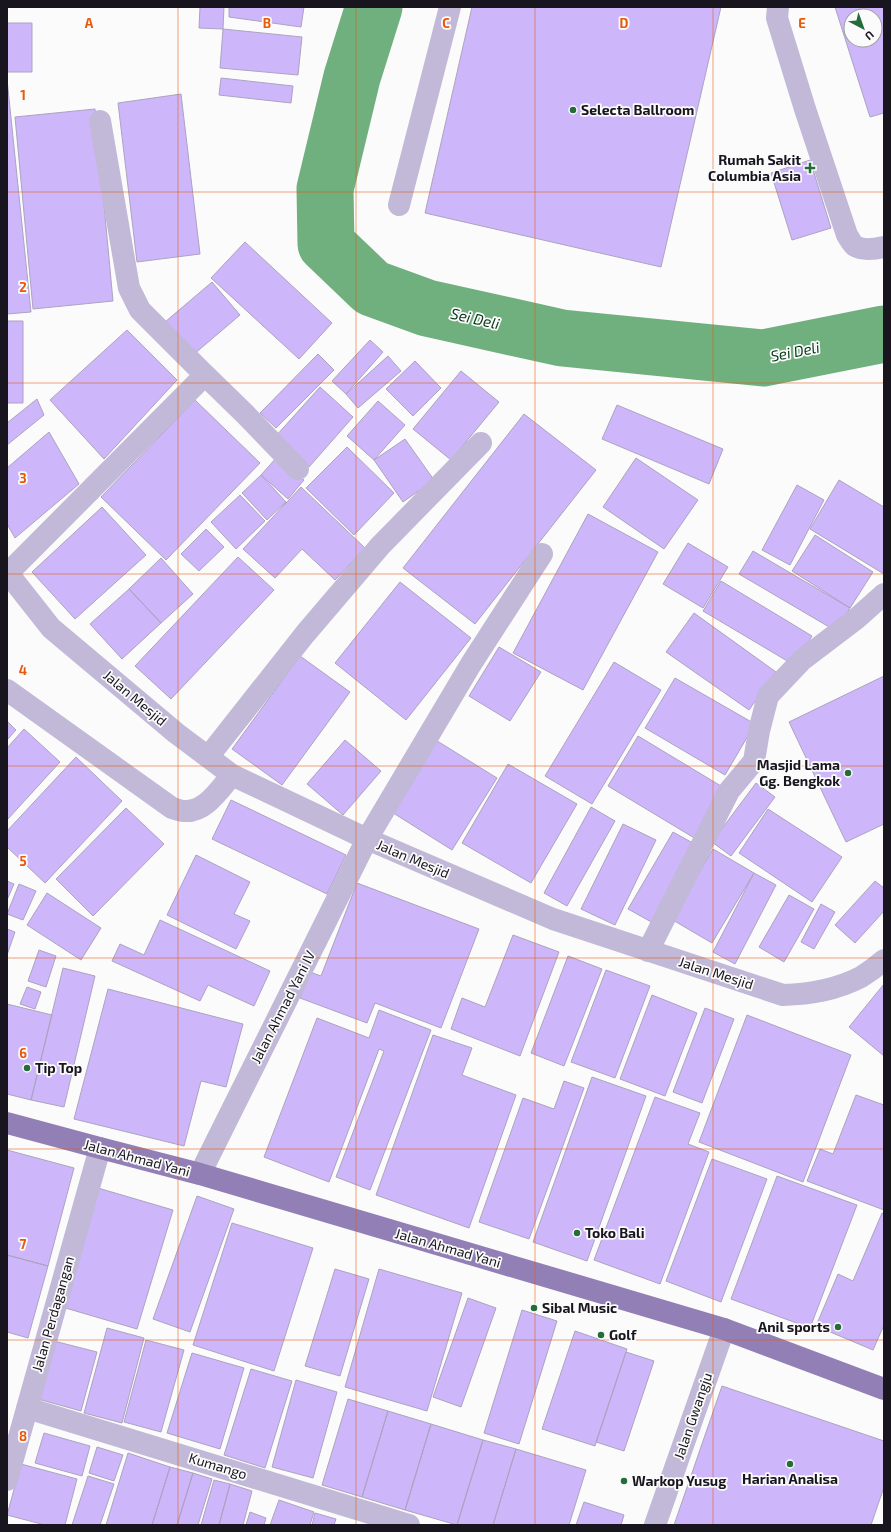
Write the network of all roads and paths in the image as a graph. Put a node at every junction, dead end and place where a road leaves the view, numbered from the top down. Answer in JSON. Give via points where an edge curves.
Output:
{"nodes":[{"id":1,"x":450,"y":7,"type":"edge"},
{"id":2,"x":778,"y":7,"type":"edge"},
{"id":3,"x":100,"y":121,"type":"dead end"},
{"id":4,"x":399,"y":205,"type":"dead end"},
{"id":5,"x":884,"y":247,"type":"edge"},
{"id":6,"x":205,"y":375,"type":"junction"},
{"id":7,"x":481,"y":444,"type":"dead end"},
{"id":8,"x":298,"y":469,"type":"dead end"},
{"id":9,"x":542,"y":554,"type":"dead end"},
{"id":10,"x":7,"y":573,"type":"edge"},
{"id":11,"x":884,"y":594,"type":"edge"},
{"id":12,"x":7,"y":690,"type":"edge"},
{"id":13,"x":208,"y":757,"type":"junction"},
{"id":14,"x":232,"y":775,"type":"junction"},
{"id":15,"x":367,"y":839,"type":"junction"},
{"id":16,"x":648,"y":951,"type":"junction"},
{"id":17,"x":884,"y":960,"type":"edge"},
{"id":18,"x":7,"y":1123,"type":"edge"},
{"id":19,"x":100,"y":1148,"type":"junction"},
{"id":20,"x":200,"y":1174,"type":"junction"},
{"id":21,"x":724,"y":1329,"type":"junction"},
{"id":22,"x":884,"y":1389,"type":"edge"},
{"id":23,"x":27,"y":1408,"type":"junction"},
{"id":24,"x":7,"y":1480,"type":"edge"},
{"id":25,"x":409,"y":1525,"type":"edge"},
{"id":26,"x":655,"y":1525,"type":"edge"}],
"edges":[{"from":1,"to":4,"type":"street"},
{"from":2,"to":5,"type":"street","via":[[777,18],[802,102],[847,235],[854,245],[864,249]]},
{"from":3,"to":6,"type":"street","via":[[129,288],[140,310]]},
{"from":6,"to":8,"type":"street"},
{"from":6,"to":10,"type":"street"},
{"from":7,"to":13,"type":"street","via":[[380,546],[305,634]]},
{"from":9,"to":15,"type":"street","name":"Jalan Ahmad Yani IV","via":[[472,664]]},
{"from":10,"to":13,"type":"street","name":"Jalan Mesjid","via":[[52,628]]},
{"from":11,"to":16,"type":"street","via":[[802,660],[768,696],[754,761],[729,791]]},
{"from":12,"to":14,"type":"street","via":[[172,808],[186,812],[198,808],[207,803]]},
{"from":13,"to":14,"type":"street","name":"Jalan Mesjid"},
{"from":14,"to":15,"type":"street","name":"Jalan Mesjid"},
{"from":15,"to":16,"type":"street","name":"Jalan Mesjid","via":[[553,920]]},
{"from":15,"to":20,"type":"street","name":"Jalan Ahmad Yani IV"},
{"from":16,"to":17,"type":"street","name":"Jalan Mesjid","via":[[783,995],[808,994],[836,988],[862,976]]},
{"from":18,"to":19,"type":"main road","name":"Jalan Ahmad Yani"},
{"from":19,"to":20,"type":"main road","name":"Jalan Ahmad Yani"},
{"from":19,"to":23,"type":"street","name":"Jalan Perdagangan"},
{"from":20,"to":21,"type":"main road","name":"Jalan Ahmad Yani"},
{"from":21,"to":22,"type":"main road","name":"Jalan Ahmad Yani"},
{"from":21,"to":26,"type":"street","name":"Jalan Gwangju"},
{"from":23,"to":24,"type":"street","name":"Jalan Perdagangan"},
{"from":23,"to":25,"type":"street","name":"Kumango"}]}
